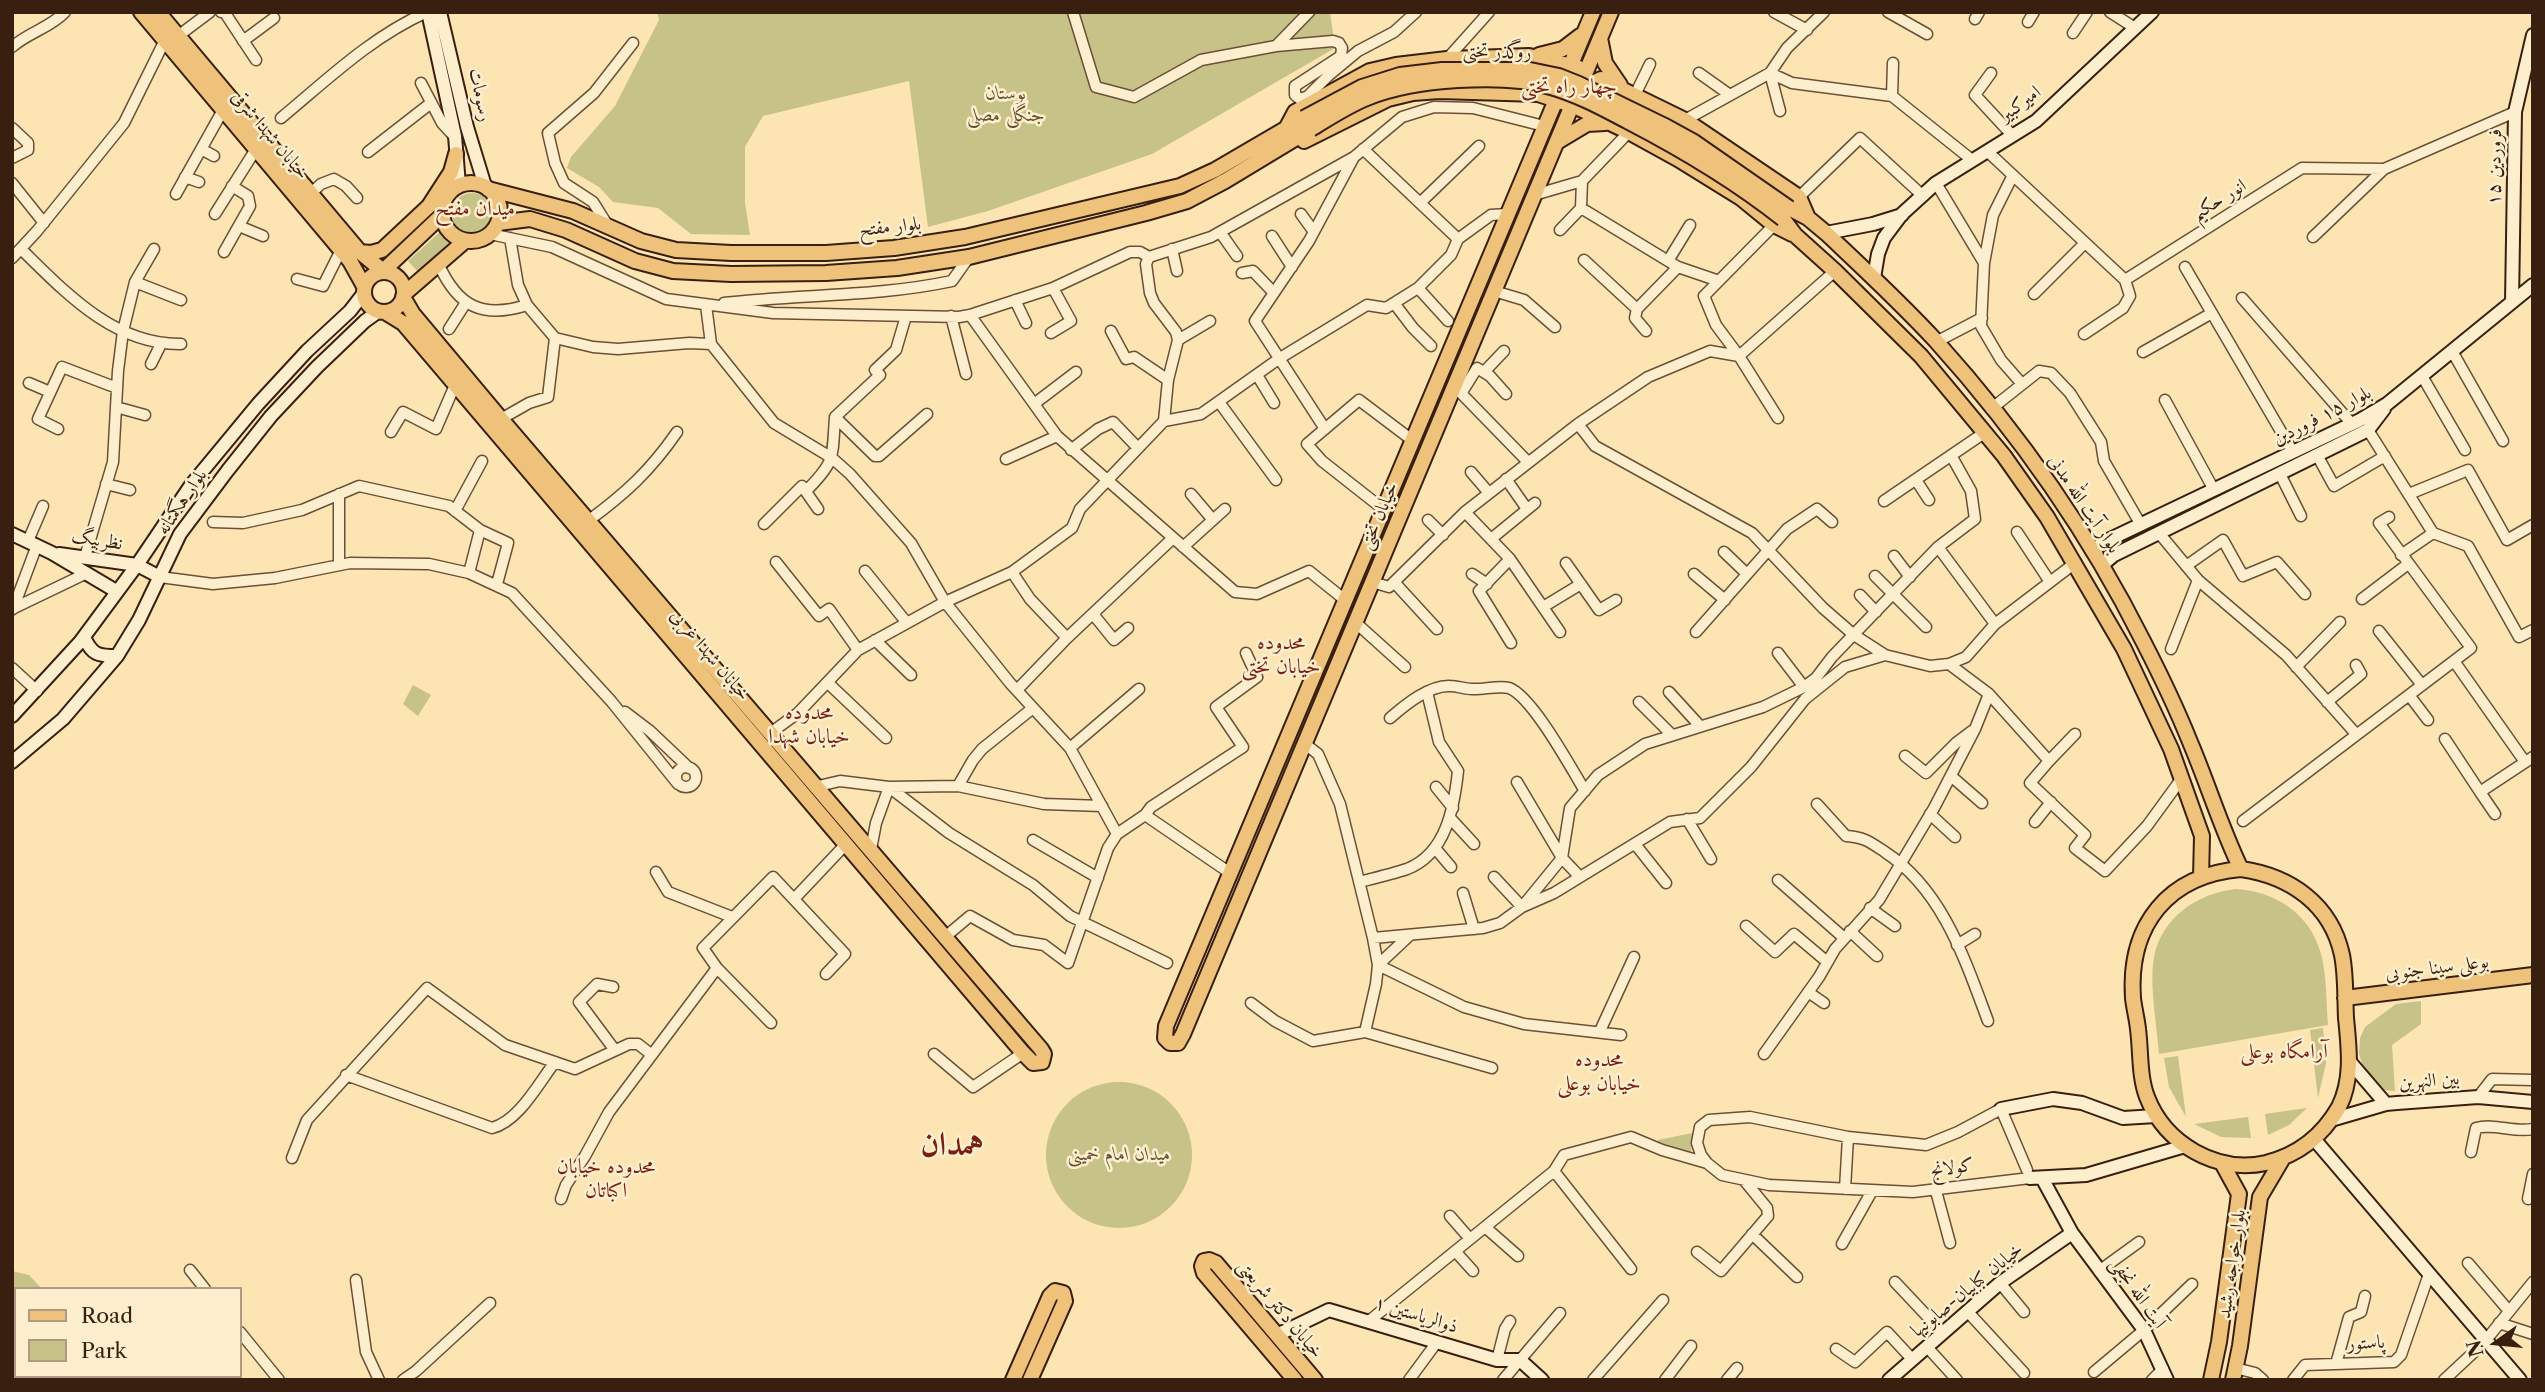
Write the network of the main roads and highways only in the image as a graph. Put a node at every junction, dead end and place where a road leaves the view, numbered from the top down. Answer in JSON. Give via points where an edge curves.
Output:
{"nodes":[{"id":1,"x":141,"y":12,"type":"edge"},
{"id":2,"x":158,"y":12,"type":"edge"},
{"id":3,"x":1593,"y":12,"type":"edge"},
{"id":4,"x":1611,"y":12,"type":"edge"},
{"id":5,"x":172,"y":18,"type":"edge"},
{"id":6,"x":1586,"y":29,"type":"junction"},
{"id":7,"x":171,"y":38,"type":"junction"},
{"id":8,"x":1600,"y":38,"type":"junction"},
{"id":9,"x":1529,"y":56,"type":"junction"},
{"id":10,"x":1548,"y":59,"type":"junction"},
{"id":11,"x":1570,"y":65,"type":"junction"},
{"id":12,"x":1587,"y":71,"type":"junction"},
{"id":13,"x":1499,"y":93,"type":"junction"},
{"id":14,"x":1630,"y":93,"type":"junction"},
{"id":15,"x":1538,"y":94,"type":"junction"},
{"id":16,"x":1555,"y":99,"type":"junction"},
{"id":17,"x":1572,"y":105,"type":"junction"},
{"id":18,"x":1587,"y":113,"type":"junction"},
{"id":19,"x":1303,"y":120,"type":"junction"},
{"id":20,"x":1608,"y":123,"type":"junction"},
{"id":21,"x":1545,"y":124,"type":"junction"},
{"id":22,"x":1556,"y":142,"type":"junction"},
{"id":23,"x":1283,"y":146,"type":"junction"},
{"id":24,"x":456,"y":154,"type":"road end"},
{"id":25,"x":486,"y":187,"type":"junction"},
{"id":26,"x":1786,"y":212,"type":"junction"},
{"id":27,"x":442,"y":215,"type":"junction"},
{"id":28,"x":494,"y":228,"type":"junction"},
{"id":29,"x":465,"y":241,"type":"junction"},
{"id":30,"x":360,"y":252,"type":"junction"},
{"id":31,"x":383,"y":271,"type":"junction"},
{"id":32,"x":364,"y":290,"type":"junction"},
{"id":33,"x":403,"y":296,"type":"junction"},
{"id":34,"x":382,"y":312,"type":"junction"},
{"id":35,"x":2191,"y":743,"type":"junction"},
{"id":36,"x":2171,"y":749,"type":"junction"},
{"id":37,"x":2241,"y":869,"type":"junction"},
{"id":38,"x":1230,"y":873,"type":"junction"},
{"id":39,"x":2200,"y":877,"type":"junction"},
{"id":40,"x":1247,"y":881,"type":"junction"},
{"id":41,"x":2533,"y":975,"type":"edge"},
{"id":42,"x":2533,"y":984,"type":"edge"},
{"id":43,"x":2345,"y":1003,"type":"junction"},
{"id":44,"x":2283,"y":1158,"type":"junction"},
{"id":45,"x":2222,"y":1163,"type":"junction"},
{"id":46,"x":2228,"y":1280,"type":"junction"},
{"id":47,"x":2249,"y":1283,"type":"junction"},
{"id":48,"x":1293,"y":1353,"type":"junction"},
{"id":49,"x":1281,"y":1364,"type":"junction"},
{"id":50,"x":2234,"y":1374,"type":"edge"},
{"id":51,"x":1013,"y":1380,"type":"edge"},
{"id":52,"x":1030,"y":1380,"type":"edge"},
{"id":53,"x":1295,"y":1380,"type":"edge"},
{"id":54,"x":1315,"y":1380,"type":"edge"},
{"id":55,"x":2211,"y":1380,"type":"edge"}],
"edges":[{"from":1,"to":7,"type":"main road","name":"خیابان شهدا شرقی"},
{"from":2,"to":5,"type":"main road","name":"خیابان شهدا شرقی"},
{"from":3,"to":6,"type":"main road","name":"خیابان تختی"},
{"from":4,"to":8,"type":"main road","name":"خیابان تختی"},
{"from":5,"to":7,"type":"main road","name":"خیابان شهدا شرقی"},
{"from":6,"to":9,"type":"main road","via":[[1563,50]]},
{"from":6,"to":11,"type":"main road","name":"خیابان تختی"},
{"from":7,"to":30,"type":"main road","name":"خیابان شهدا شرقی"},
{"from":7,"to":32,"type":"main road","name":"خیابان شهدا شرقی","via":[[223,110],[341,250]]},
{"from":8,"to":12,"type":"main road","name":"خیابان تختی"},
{"from":8,"to":14,"type":"main road","via":[[1609,71]]},
{"from":9,"to":10,"type":"main road"},
{"from":9,"to":19,"type":"main road","via":[[1447,59],[1370,71]]},
{"from":10,"to":11,"type":"main road"},
{"from":10,"to":15,"type":"main road","via":[[1554,69],[1553,82]]},
{"from":11,"to":12,"type":"main road"},
{"from":11,"to":16,"type":"main road","name":"خیابان تختی"},
{"from":12,"to":17,"type":"main road","name":"خیابان تختی"},
{"from":13,"to":15,"type":"main road"},
{"from":13,"to":21,"type":"main road","via":[[1538,102],[1545,111]]},
{"from":13,"to":23,"type":"main road","via":[[1438,91],[1388,99],[1300,144]]},
{"from":14,"to":18,"type":"main road","via":[[1601,79],[1594,81],[1584,93]]},
{"from":14,"to":26,"type":"main road","via":[[1685,120]]},
{"from":15,"to":16,"type":"main road"},
{"from":16,"to":17,"type":"main road"},
{"from":16,"to":21,"type":"main road","name":"خیابان تختی"},
{"from":17,"to":18,"type":"main road"},
{"from":17,"to":22,"type":"main road","name":"خیابان تختی"},
{"from":18,"to":20,"type":"main road"},
{"from":19,"to":23,"type":"main road"},
{"from":19,"to":25,"type":"main road","name":"بلوار مفتح","via":[[1180,186],[965,237],[894,248],[812,253],[676,250],[641,241],[573,211]]},
{"from":19,"to":26,"type":"main road","name":"روگذر تختی","bridge":true,"via":[[1362,87],[1400,75],[1530,70],[1579,84],[1694,142]]},
{"from":20,"to":22,"type":"main road","via":[[1587,124]]},
{"from":20,"to":26,"type":"main road","via":[[1741,198]]},
{"from":21,"to":38,"type":"main road","name":"خیابان تختی"},
{"from":22,"to":40,"type":"main road","name":"خیابان تختی","via":[[1458,389]]},
{"from":23,"to":28,"type":"main road","via":[[1187,201],[969,257],[897,268],[826,273],[673,271],[635,261],[530,219]]},
{"from":24,"to":30,"type":"main road","via":[[451,172],[429,206],[382,250]]},
{"from":25,"to":27,"type":"main road","via":[[458,186],[445,198]]},
{"from":25,"to":28,"type":"main road","via":[[500,206]]},
{"from":26,"to":35,"type":"main road","name":"بلوار آیت الله مدنی","via":[[1808,218],[1874,278],[1936,342],[2020,444],[2102,565],[2143,639]]},
{"from":26,"to":36,"type":"main road","name":"بلوار آیت الله مدنی","via":[[1795,235],[1921,356],[2047,517],[2124,649]]},
{"from":27,"to":29,"type":"main road","via":[[450,232]]},
{"from":27,"to":31,"type":"main road"},
{"from":28,"to":29,"type":"main road","via":[[475,241]]},
{"from":29,"to":33,"type":"main road"},
{"from":30,"to":31,"type":"main road","name":"خیابان شهدا شرقی"},
{"from":31,"to":32,"type":"main road","via":[[371,276]]},
{"from":31,"to":33,"type":"main road","via":[[400,279]]},
{"from":32,"to":34,"type":"main road","via":[[368,304]]},
{"from":33,"to":34,"type":"main road","via":[[397,307]]},
{"from":33,"to":34,"type":"main road","name":"خیابان شهدا غربی","via":[[501,419],[1041,1049],[1042,1062],[1036,1065],[1026,1057],[403,323]]},
{"from":35,"to":36,"type":"main road","via":[[2188,758],[2180,758]]},
{"from":35,"to":37,"type":"main road","name":"بلوار آیت الله مدنی"},
{"from":36,"to":39,"type":"main road","name":"بلوار آیت الله مدنی","via":[[2202,836]]},
{"from":37,"to":39,"type":"main road"},
{"from":37,"to":43,"type":"main road","via":[[2281,878],[2314,902],[2327,918],[2342,957]]},
{"from":38,"to":40,"type":"main road"},
{"from":38,"to":40,"type":"main road","name":"خیابان تختی","via":[[1166,1026],[1165,1038],[1170,1043],[1178,1043],[1183,1034]]},
{"from":39,"to":45,"type":"main road","via":[[2182,886],[2153,914],[2136,952],[2133,997],[2141,1078],[2156,1116],[2185,1146]]},
{"from":41,"to":43,"type":"main road","name":"بوعلی سینا جنوبی"},
{"from":42,"to":43,"type":"main road","name":"بوعلی سینا جنوبی"},
{"from":43,"to":44,"type":"main road","via":[[2350,1062],[2341,1102],[2314,1139]]},
{"from":44,"to":45,"type":"main road","via":[[2253,1164]]},
{"from":44,"to":47,"type":"main road","name":"بلوار خواجه رشید","via":[[2260,1197]]},
{"from":45,"to":46,"type":"main road","name":"بلوار خواجه رشید","via":[[2239,1194]]},
{"from":46,"to":47,"type":"main road"},
{"from":46,"to":55,"type":"main road","name":"بلوار خواجه رشید"},
{"from":47,"to":50,"type":"main road","name":"بلوار خواجه رشید"},
{"from":48,"to":49,"type":"main road"},
{"from":48,"to":49,"type":"main road","name":"خیابان دکتر شریعتی","via":[[1216,1263],[1205,1261],[1204,1273]]},
{"from":48,"to":54,"type":"main road","name":"خیابان دکتر شریعتی"},
{"from":49,"to":53,"type":"main road","name":"خیابان دکتر شریعتی"},
{"from":51,"to":52,"type":"main road","via":[[1048,1301],[1053,1292],[1060,1291],[1065,1297],[1062,1307]]}]}
